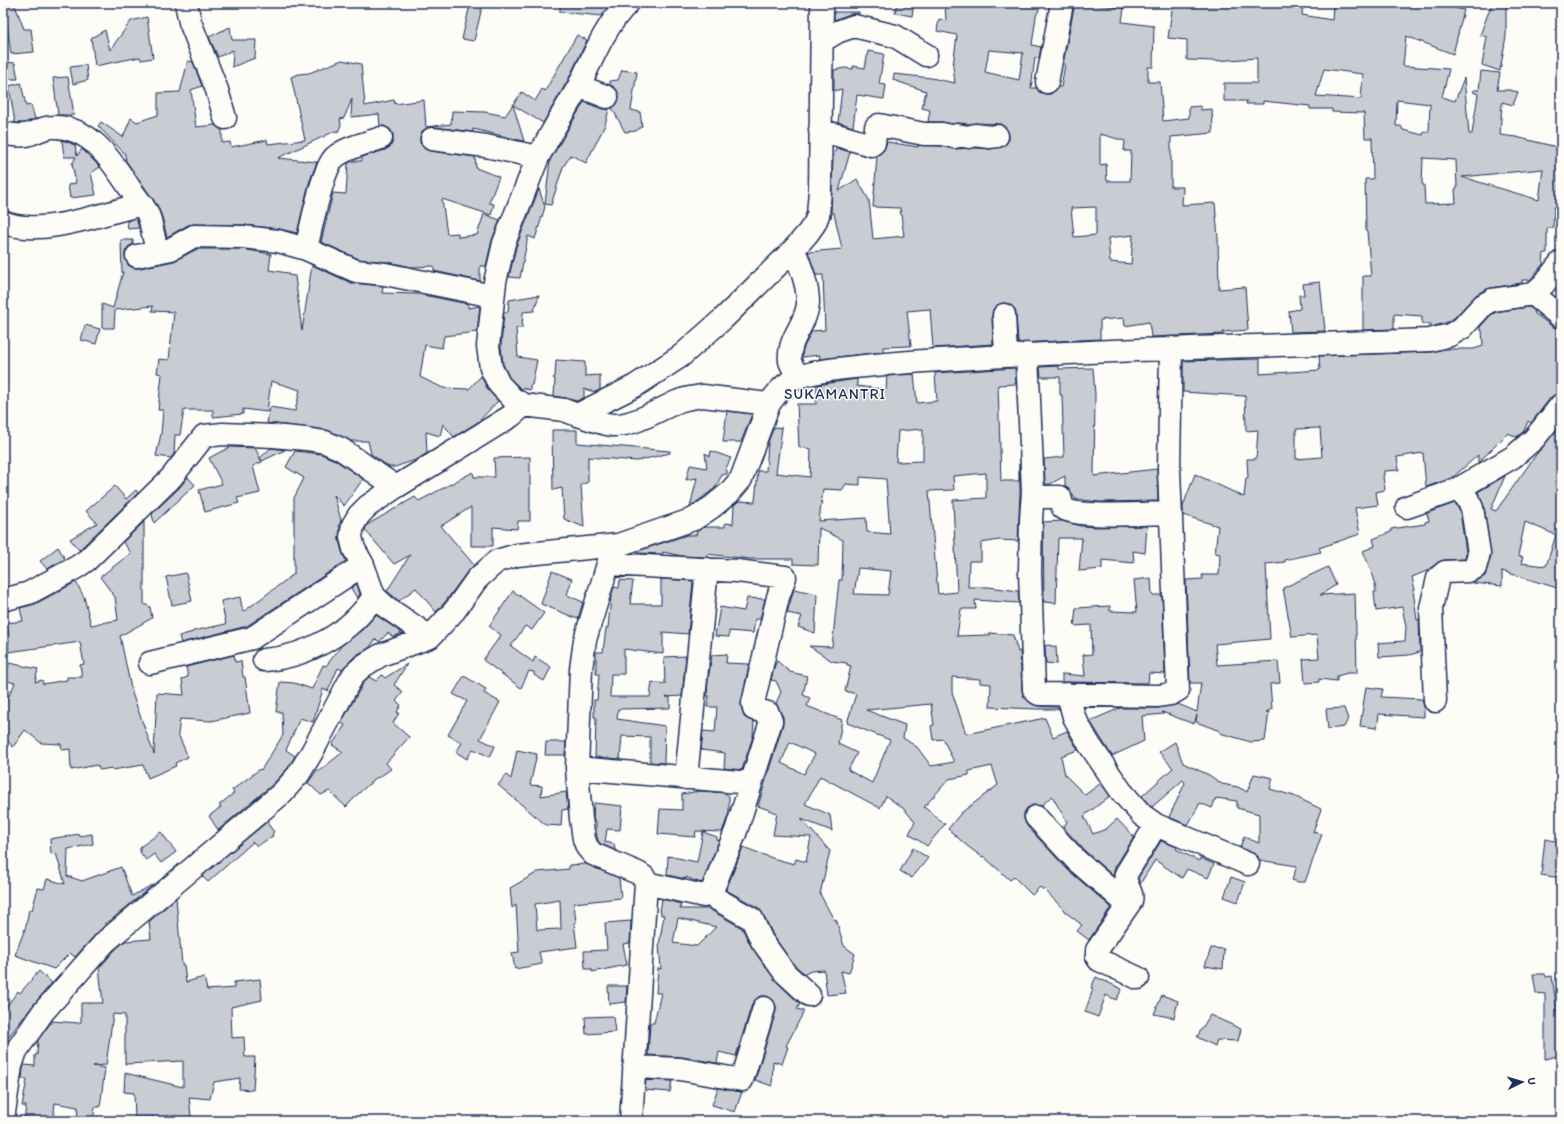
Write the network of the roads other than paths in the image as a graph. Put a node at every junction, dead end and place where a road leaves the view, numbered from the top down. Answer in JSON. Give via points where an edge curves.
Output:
{"nodes":[{"id":1,"x":186,"y":3,"type":"edge"},
{"id":2,"x":628,"y":3,"type":"edge"},
{"id":3,"x":822,"y":3,"type":"edge"},
{"id":4,"x":1062,"y":3,"type":"edge"},
{"id":5,"x":822,"y":41,"type":"junction"},
{"id":6,"x":926,"y":55,"type":"dead end"},
{"id":7,"x":1047,"y":82,"type":"dead end"},
{"id":8,"x":579,"y":86,"type":"junction"},
{"id":9,"x":607,"y":97,"type":"dead end"},
{"id":10,"x":225,"y":118,"type":"dead end"},
{"id":11,"x":820,"y":130,"type":"junction"},
{"id":12,"x":3,"y":133,"type":"edge"},
{"id":13,"x":997,"y":136,"type":"dead end"},
{"id":14,"x":381,"y":138,"type":"dead end"},
{"id":15,"x":432,"y":139,"type":"dead end"},
{"id":16,"x":538,"y":157,"type":"junction"},
{"id":17,"x":142,"y":204,"type":"junction"},
{"id":18,"x":3,"y":222,"type":"edge"},
{"id":19,"x":306,"y":249,"type":"junction"},
{"id":20,"x":794,"y":249,"type":"junction"},
{"id":21,"x":1561,"y":262,"type":"edge"},
{"id":22,"x":1533,"y":294,"type":"junction"},
{"id":23,"x":493,"y":296,"type":"junction"},
{"id":24,"x":1004,"y":315,"type":"dead end"},
{"id":25,"x":1561,"y":317,"type":"edge"},
{"id":26,"x":1171,"y":348,"type":"junction"},
{"id":27,"x":1016,"y":355,"type":"junction"},
{"id":28,"x":799,"y":377,"type":"junction"},
{"id":29,"x":770,"y":404,"type":"junction"},
{"id":30,"x":524,"y":405,"type":"junction"},
{"id":31,"x":1561,"y":406,"type":"edge"},
{"id":32,"x":577,"y":415,"type":"junction"},
{"id":33,"x":396,"y":487,"type":"junction"},
{"id":34,"x":1458,"y":489,"type":"junction"},
{"id":35,"x":1033,"y":497,"type":"junction"},
{"id":36,"x":1407,"y":508,"type":"dead end"},
{"id":37,"x":1171,"y":513,"type":"junction"},
{"id":38,"x":618,"y":544,"type":"junction"},
{"id":39,"x":608,"y":564,"type":"junction"},
{"id":40,"x":363,"y":565,"type":"junction"},
{"id":41,"x":707,"y":569,"type":"junction"},
{"id":42,"x":3,"y":600,"type":"edge"},
{"id":43,"x":379,"y":601,"type":"junction"},
{"id":44,"x":430,"y":637,"type":"junction"},
{"id":45,"x":264,"y":660,"type":"dead end"},
{"id":46,"x":150,"y":663,"type":"dead end"},
{"id":47,"x":1068,"y":694,"type":"junction"},
{"id":48,"x":1435,"y":701,"type":"dead end"},
{"id":49,"x":577,"y":768,"type":"junction"},
{"id":50,"x":686,"y":778,"type":"junction"},
{"id":51,"x":751,"y":783,"type":"junction"},
{"id":52,"x":1036,"y":817,"type":"dead end"},
{"id":53,"x":1156,"y":825,"type":"junction"},
{"id":54,"x":1248,"y":864,"type":"dead end"},
{"id":55,"x":646,"y":883,"type":"junction"},
{"id":56,"x":708,"y":894,"type":"junction"},
{"id":57,"x":1128,"y":906,"type":"junction"},
{"id":58,"x":1138,"y":978,"type":"dead end"},
{"id":59,"x":809,"y":995,"type":"dead end"},
{"id":60,"x":764,"y":1008,"type":"dead end"},
{"id":61,"x":634,"y":1067,"type":"junction"},
{"id":62,"x":3,"y":1119,"type":"edge"},
{"id":63,"x":631,"y":1121,"type":"edge"}],
"edges":[{"from":1,"to":10,"type":"street","via":[[190,22],[217,90]]},
{"from":2,"to":8,"type":"street","via":[[604,36]]},
{"from":3,"to":5,"type":"street"},
{"from":4,"to":7,"type":"street"},
{"from":5,"to":6,"type":"street","via":[[854,26],[895,36]]},
{"from":5,"to":11,"type":"street"},
{"from":8,"to":9,"type":"street"},
{"from":8,"to":16,"type":"street"},
{"from":11,"to":13,"type":"street","via":[[870,145],[874,143],[876,127],[879,125],[955,137]]},
{"from":11,"to":20,"type":"street","via":[[818,214],[815,223]]},
{"from":12,"to":17,"type":"street","via":[[31,134],[52,126],[82,134],[96,143],[110,159]]},
{"from":14,"to":19,"type":"street","via":[[346,151],[330,162]]},
{"from":15,"to":16,"type":"street","via":[[486,146]]},
{"from":16,"to":23,"type":"street","via":[[504,244]]},
{"from":17,"to":18,"type":"street","via":[[44,227],[13,226]]},
{"from":17,"to":19,"type":"street","via":[[150,220],[147,254],[179,246],[189,238],[202,235],[243,236]]},
{"from":19,"to":23,"type":"street","via":[[356,271],[385,274]]},
{"from":20,"to":28,"type":"street","via":[[803,275],[808,303],[791,348],[790,362]]},
{"from":20,"to":32,"type":"street","via":[[681,356],[636,386]]},
{"from":21,"to":22,"type":"street"},
{"from":22,"to":25,"type":"street"},
{"from":22,"to":26,"type":"street","via":[[1492,300],[1462,328],[1450,335],[1430,340]]},
{"from":23,"to":30,"type":"street","via":[[488,346],[491,368],[499,384],[513,399]]},
{"from":24,"to":27,"type":"street"},
{"from":26,"to":27,"type":"street"},
{"from":26,"to":37,"type":"street"},
{"from":27,"to":28,"type":"street","via":[[860,366]]},
{"from":27,"to":35,"type":"street"},
{"from":28,"to":29,"type":"street","via":[[785,385]]},
{"from":29,"to":32,"type":"street","via":[[692,397],[619,425]]},
{"from":29,"to":38,"type":"street","via":[[741,479],[729,493],[694,519]]},
{"from":30,"to":32,"type":"street","via":[[564,410]]},
{"from":30,"to":33,"type":"street","via":[[511,416]]},
{"from":31,"to":34,"type":"street","via":[[1526,447]]},
{"from":33,"to":40,"type":"street","via":[[368,506],[358,515],[353,525],[351,536],[354,549]]},
{"from":33,"to":42,"type":"street","via":[[341,449],[325,442],[273,436],[204,436],[171,478],[87,560],[28,593]]},
{"from":34,"to":36,"type":"street"},
{"from":34,"to":48,"type":"street","via":[[1470,502],[1479,553],[1475,568],[1468,571],[1445,572],[1438,578],[1431,608]]},
{"from":35,"to":37,"type":"street","via":[[1060,497],[1063,508],[1075,513]]},
{"from":35,"to":47,"type":"street","via":[[1031,577],[1034,690],[1039,694]]},
{"from":37,"to":47,"type":"street","via":[[1178,690],[1158,696]]},
{"from":38,"to":39,"type":"street"},
{"from":38,"to":44,"type":"street","via":[[517,554],[497,561],[477,578],[455,610]]},
{"from":39,"to":41,"type":"street"},
{"from":39,"to":49,"type":"street","via":[[585,640],[581,669]]},
{"from":40,"to":43,"type":"street"},
{"from":40,"to":46,"type":"street","via":[[252,638]]},
{"from":41,"to":50,"type":"street"},
{"from":41,"to":51,"type":"street","via":[[785,577],[753,703],[754,709],[768,713],[771,721]]},
{"from":43,"to":44,"type":"street"},
{"from":43,"to":45,"type":"street","via":[[366,608],[356,619],[322,643],[290,656]]},
{"from":44,"to":62,"type":"street","via":[[381,655],[354,674],[335,705],[312,752],[298,775],[281,794],[106,941],[48,1006],[16,1051],[11,1066]]},
{"from":47,"to":53,"type":"street","via":[[1074,716],[1089,744],[1121,791],[1142,815]]},
{"from":49,"to":50,"type":"street"},
{"from":49,"to":55,"type":"street","via":[[581,819],[587,847],[593,854],[638,873],[644,877]]},
{"from":50,"to":51,"type":"street"},
{"from":51,"to":56,"type":"street","via":[[736,831],[712,891]]},
{"from":52,"to":57,"type":"street","via":[[1077,861]]},
{"from":53,"to":54,"type":"street"},
{"from":53,"to":57,"type":"street","via":[[1126,874],[1125,882],[1132,898]]},
{"from":55,"to":56,"type":"street","via":[[704,896]]},
{"from":55,"to":61,"type":"street"},
{"from":56,"to":59,"type":"street","via":[[752,919],[762,941],[785,973]]},
{"from":57,"to":58,"type":"street","via":[[1097,950],[1097,957]]},
{"from":60,"to":61,"type":"street","via":[[742,1080],[680,1069]]},
{"from":61,"to":63,"type":"street"}]}
